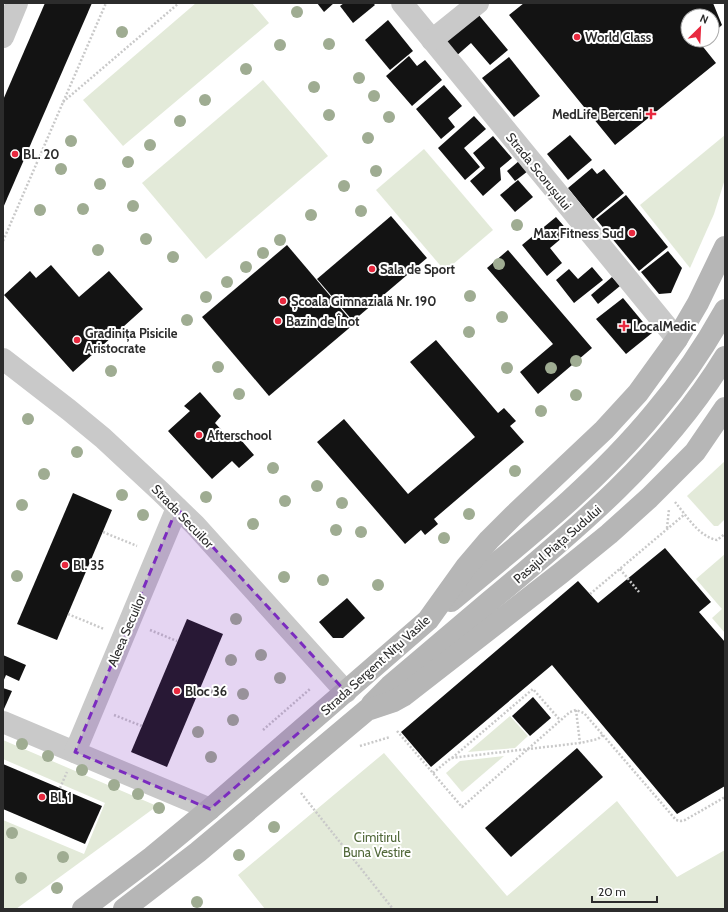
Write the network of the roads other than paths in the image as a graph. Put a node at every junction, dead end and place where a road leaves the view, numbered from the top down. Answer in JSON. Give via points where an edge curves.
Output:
{"nodes":[{"id":1,"x":17,"y":3,"type":"edge"},
{"id":2,"x":402,"y":3,"type":"edge"},
{"id":3,"x":478,"y":3,"type":"edge"},
{"id":4,"x":3,"y":37,"type":"edge"},
{"id":5,"x":432,"y":40,"type":"junction"},
{"id":6,"x":725,"y":247,"type":"edge"},
{"id":7,"x":725,"y":310,"type":"edge"},
{"id":8,"x":677,"y":339,"type":"junction"},
{"id":9,"x":725,"y":357,"type":"edge"},
{"id":10,"x":3,"y":359,"type":"edge"},
{"id":11,"x":725,"y":408,"type":"edge"},
{"id":12,"x":725,"y":425,"type":"edge"},
{"id":13,"x":695,"y":452,"type":"junction"},
{"id":14,"x":177,"y":508,"type":"junction"},
{"id":15,"x":428,"y":620,"type":"junction"},
{"id":16,"x":346,"y":692,"type":"junction"},
{"id":17,"x":367,"y":710,"type":"junction"},
{"id":18,"x":3,"y":722,"type":"edge"},
{"id":19,"x":75,"y":752,"type":"junction"},
{"id":20,"x":210,"y":809,"type":"junction"},
{"id":21,"x":83,"y":909,"type":"edge"},
{"id":22,"x":124,"y":909,"type":"edge"}],
"edges":[{"from":1,"to":4,"type":"street"},
{"from":2,"to":5,"type":"street","name":"Strada Scorușului"},
{"from":3,"to":5,"type":"street"},
{"from":5,"to":8,"type":"street","name":"Strada Scorușului"},
{"from":6,"to":8,"type":"main road","name":"Strada Sergent Nițu Vasile"},
{"from":7,"to":15,"type":"main road","name":"Pasajul Piața Sudului","via":[[670,393],[620,452],[555,514]]},
{"from":8,"to":15,"type":"main road","name":"Strada Sergent Nițu Vasile","via":[[652,376],[621,412],[489,540]]},
{"from":9,"to":17,"type":"main road","name":"Pasajul Piața Sudului","via":[[669,435],[610,496],[566,537],[390,686]]},
{"from":10,"to":14,"type":"street","name":"Strada Secuilor","via":[[103,438]]},
{"from":11,"to":13,"type":"main road","name":"Strada Sergent Nițu Vasile"},
{"from":12,"to":13,"type":"main road"},
{"from":13,"to":17,"type":"main road","name":"Strada Sergent Nițu Vasile","via":[[649,498],[556,578],[403,696]]},
{"from":14,"to":16,"type":"street","name":"Strada Secuilor"},
{"from":14,"to":19,"type":"street","name":"Aleea Secuilor"},
{"from":15,"to":16,"type":"main road","name":"Strada Sergent Nițu Vasile"},
{"from":16,"to":20,"type":"main road","name":"Strada Sergent Nițu Vasile"},
{"from":17,"to":22,"type":"main road","name":"Strada Sergent Nițu Vasile","via":[[198,852]]},
{"from":18,"to":19,"type":"street"},
{"from":19,"to":20,"type":"street"},
{"from":20,"to":21,"type":"main road","name":"Strada Sergent Nițu Vasile"}]}
